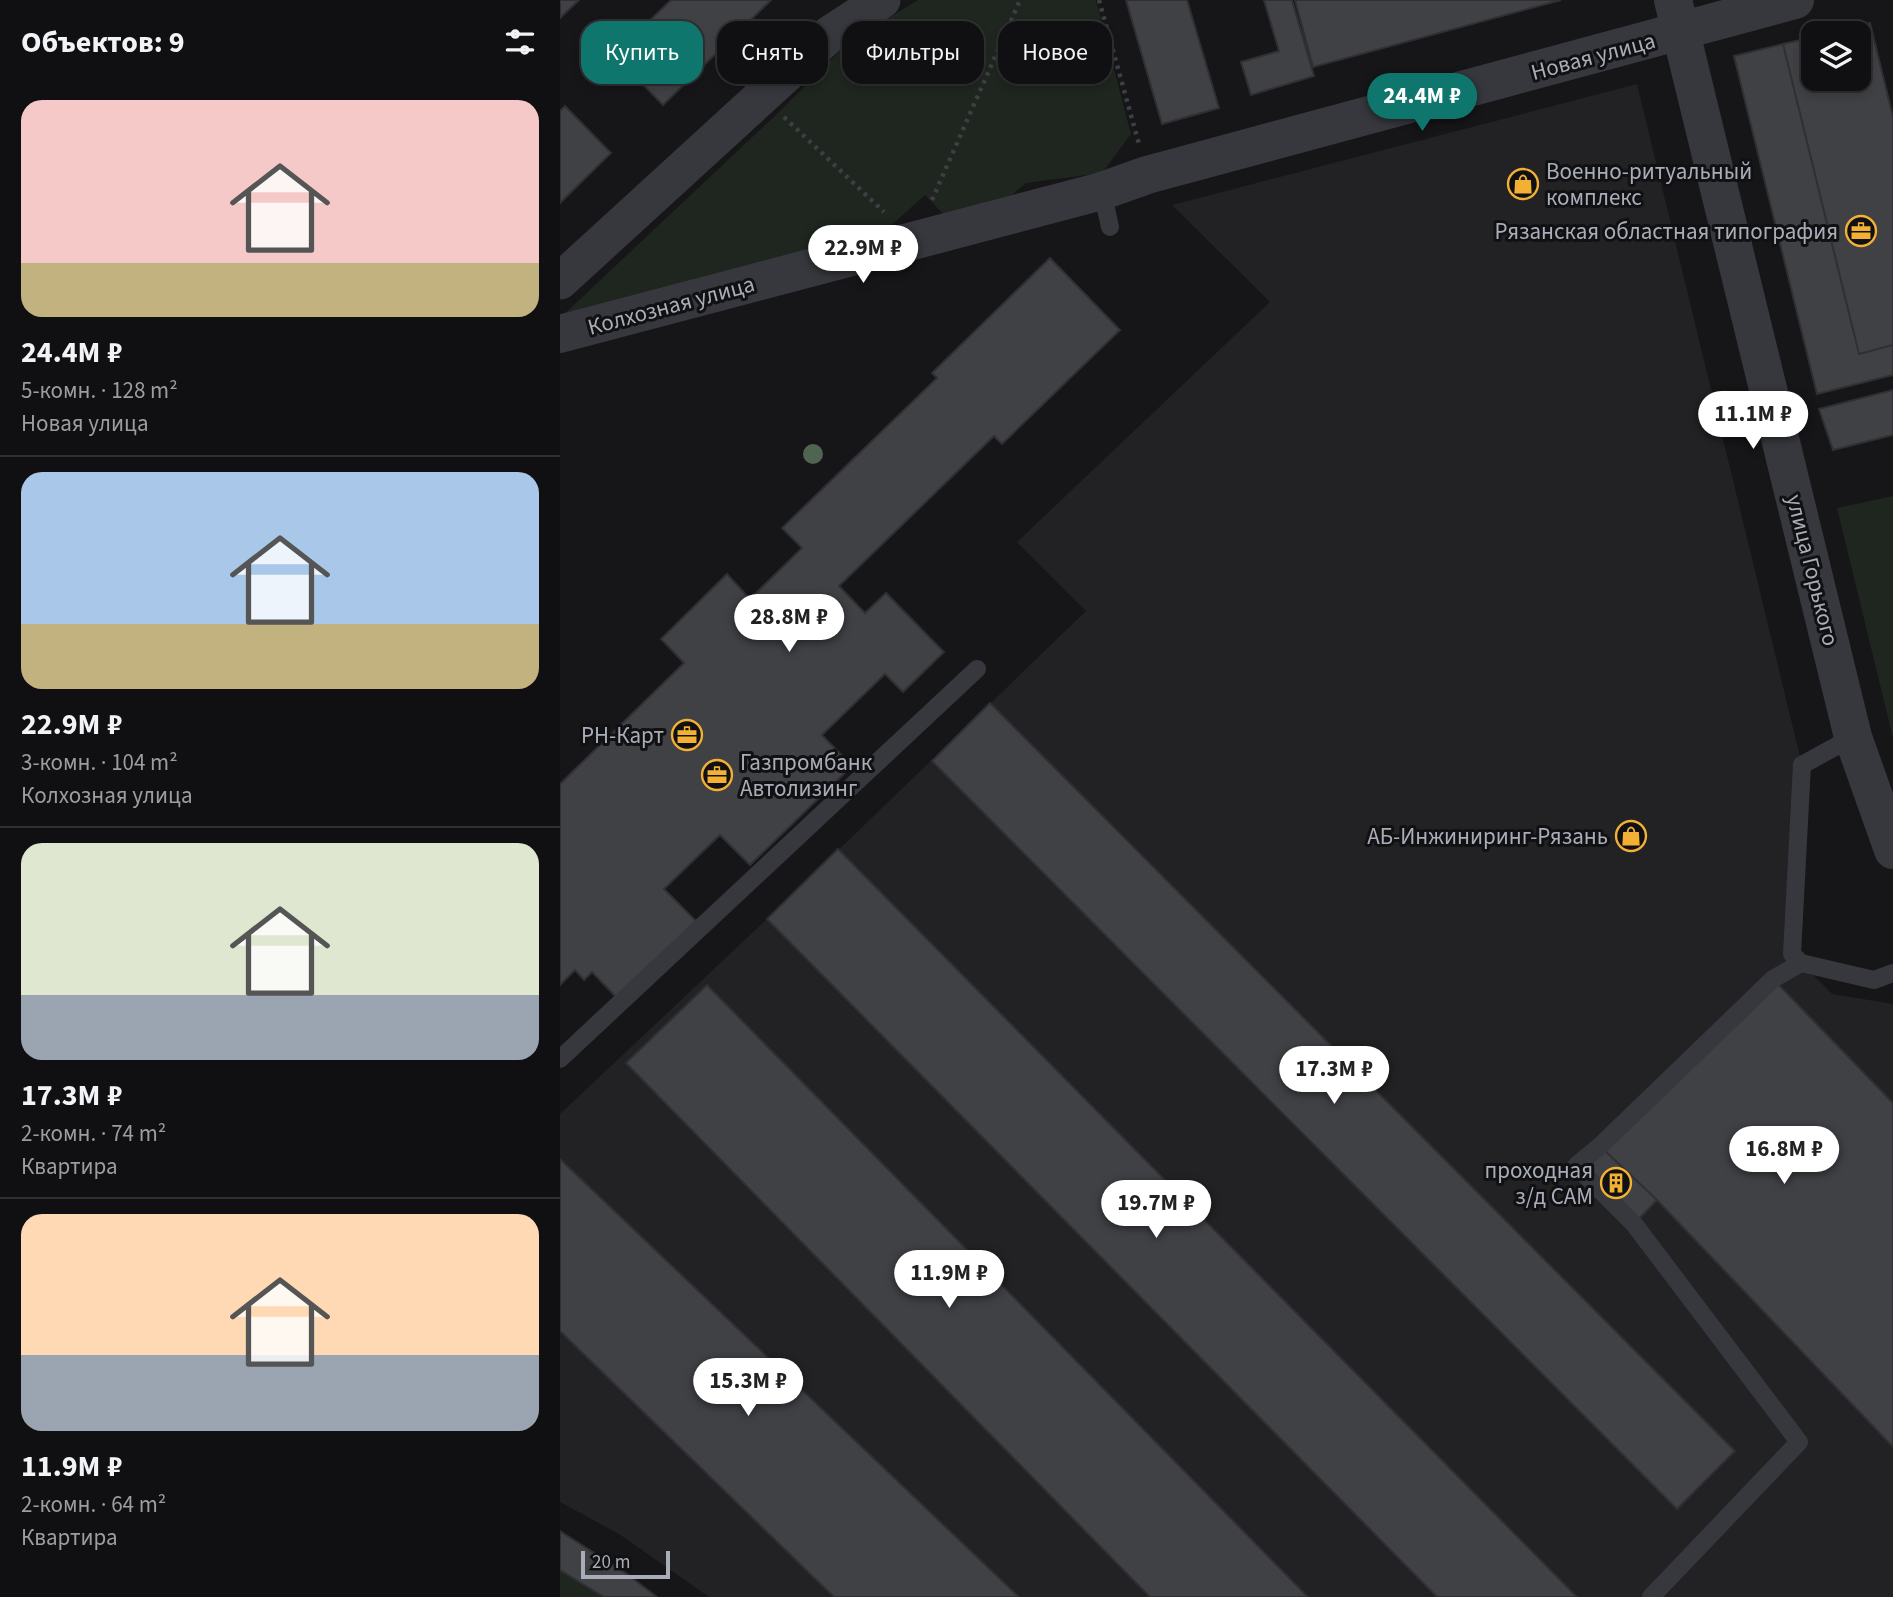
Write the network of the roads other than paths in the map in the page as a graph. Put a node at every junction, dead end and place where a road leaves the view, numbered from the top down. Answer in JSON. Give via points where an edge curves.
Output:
{"nodes":[{"id":1,"x":882,"y":0,"type":"edge"},
{"id":2,"x":1795,"y":0,"type":"edge"},
{"id":3,"x":1677,"y":16,"type":"edge"},
{"id":4,"x":1147,"y":175,"type":"joint"},
{"id":5,"x":560,"y":281,"type":"edge"},
{"id":6,"x":560,"y":334,"type":"edge"},
{"id":7,"x":977,"y":669,"type":"dead end"},
{"id":8,"x":1853,"y":737,"type":"junction"},
{"id":9,"x":1893,"y":850,"type":"edge"},
{"id":10,"x":1801,"y":963,"type":"junction"},
{"id":11,"x":1893,"y":973,"type":"edge"},
{"id":12,"x":560,"y":1059,"type":"edge"},
{"id":13,"x":1651,"y":1597,"type":"edge"}],
"edges":[{"from":1,"to":5,"type":"street","via":[[830,34]]},
{"from":2,"to":3,"type":"street","name":"Новая улица"},
{"from":3,"to":4,"type":"street","name":"Новая улица"},
{"from":3,"to":8,"type":"street","name":"улица Горького"},
{"from":4,"to":6,"type":"street","name":"Колхозная улица","via":[[1106,209]]},
{"from":7,"to":12,"type":"lane"},
{"from":8,"to":9,"type":"street","name":"улица Горького"},
{"from":8,"to":10,"type":"lane","via":[[1802,765],[1792,954]]},
{"from":10,"to":11,"type":"lane","via":[[1874,980]]},
{"from":10,"to":13,"type":"lane","via":[[1773,979],[1576,1166],[1634,1224],[1799,1442]]}]}
